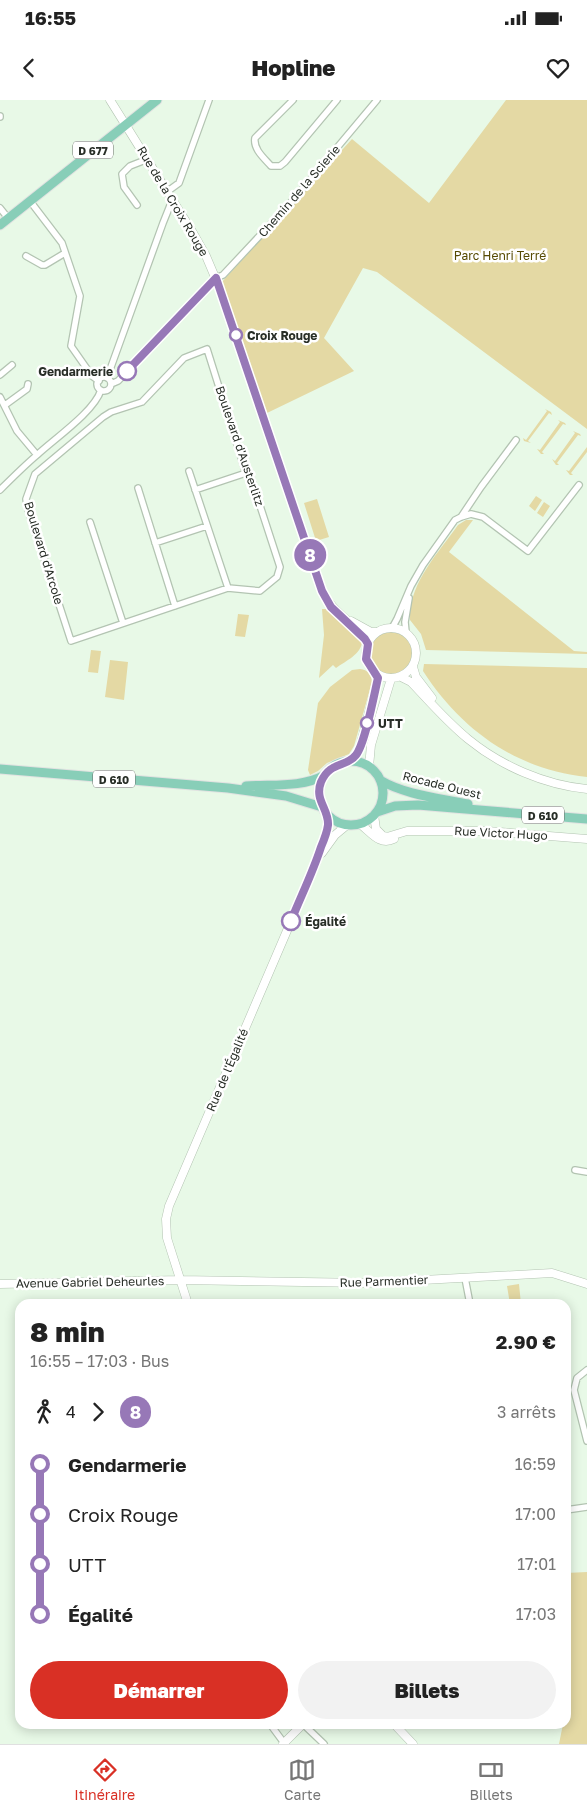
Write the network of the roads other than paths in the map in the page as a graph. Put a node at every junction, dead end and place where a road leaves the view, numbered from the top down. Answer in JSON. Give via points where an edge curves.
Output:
{"nodes":[{"id":1,"x":110,"y":100,"type":"edge"},
{"id":2,"x":157,"y":100,"type":"edge"},
{"id":3,"x":208,"y":100,"type":"edge"},
{"id":4,"x":337,"y":100,"type":"edge"},
{"id":5,"x":377,"y":100,"type":"edge"},
{"id":6,"x":290,"y":101,"type":"edge"},
{"id":7,"x":126,"y":125,"type":"junction"},
{"id":8,"x":148,"y":159,"type":"junction"},
{"id":9,"x":168,"y":191,"type":"junction"},
{"id":10,"x":30,"y":201,"type":"junction"},
{"id":11,"x":174,"y":201,"type":"junction"},
{"id":12,"x":137,"y":205,"type":"dead end"},
{"id":13,"x":0,"y":208,"type":"edge"},
{"id":14,"x":8,"y":218,"type":"junction"},
{"id":15,"x":0,"y":225,"type":"edge"},
{"id":16,"x":65,"y":252,"type":"junction"},
{"id":17,"x":26,"y":256,"type":"dead end"},
{"id":18,"x":216,"y":278,"type":"junction"},
{"id":19,"x":12,"y":365,"type":"dead end"},
{"id":20,"x":0,"y":375,"type":"edge"},
{"id":21,"x":99,"y":381,"type":"junction"},
{"id":22,"x":109,"y":381,"type":"junction"},
{"id":23,"x":28,"y":384,"type":"dead end"},
{"id":24,"x":101,"y":390,"type":"junction"},
{"id":25,"x":0,"y":397,"type":"edge"},
{"id":26,"x":5,"y":405,"type":"junction"},
{"id":27,"x":111,"y":412,"type":"joint"},
{"id":28,"x":516,"y":440,"type":"dead end"},
{"id":29,"x":37,"y":455,"type":"junction"},
{"id":30,"x":189,"y":471,"type":"dead end"},
{"id":31,"x":246,"y":473,"type":"junction"},
{"id":32,"x":579,"y":486,"type":"dead end"},
{"id":33,"x":138,"y":488,"type":"dead end"},
{"id":34,"x":0,"y":490,"type":"edge"},
{"id":35,"x":195,"y":490,"type":"junction"},
{"id":36,"x":461,"y":517,"type":"junction"},
{"id":37,"x":90,"y":522,"type":"dead end"},
{"id":38,"x":207,"y":526,"type":"junction"},
{"id":39,"x":155,"y":543,"type":"junction"},
{"id":40,"x":412,"y":586,"type":"junction"},
{"id":41,"x":228,"y":588,"type":"junction"},
{"id":42,"x":175,"y":606,"type":"junction"},
{"id":43,"x":341,"y":615,"type":"junction"},
{"id":44,"x":122,"y":624,"type":"junction"},
{"id":45,"x":392,"y":628,"type":"junction"},
{"id":46,"x":376,"y":632,"type":"junction"},
{"id":47,"x":406,"y":632,"type":"junction"},
{"id":48,"x":368,"y":644,"type":"junction"},
{"id":49,"x":413,"y":667,"type":"junction"},
{"id":50,"x":377,"y":674,"type":"junction"},
{"id":51,"x":401,"y":677,"type":"junction"},
{"id":52,"x":391,"y":679,"type":"junction"},
{"id":53,"x":450,"y":722,"type":"junction"},
{"id":54,"x":348,"y":762,"type":"junction"},
{"id":55,"x":370,"y":767,"type":"junction"},
{"id":56,"x":0,"y":769,"type":"edge"},
{"id":57,"x":325,"y":775,"type":"junction"},
{"id":58,"x":380,"y":780,"type":"junction"},
{"id":59,"x":228,"y":788,"type":"junction"},
{"id":60,"x":587,"y":789,"type":"edge"},
{"id":61,"x":324,"y":810,"type":"junction"},
{"id":62,"x":500,"y":812,"type":"junction"},
{"id":63,"x":376,"y":814,"type":"junction"},
{"id":64,"x":587,"y":819,"type":"edge"},
{"id":65,"x":360,"y":824,"type":"junction"},
{"id":66,"x":347,"y":825,"type":"junction"},
{"id":67,"x":416,"y":831,"type":"junction"},
{"id":68,"x":587,"y":838,"type":"edge"},
{"id":69,"x":316,"y":863,"type":"junction"},
{"id":70,"x":575,"y":1170,"type":"dead end"},
{"id":71,"x":587,"y":1172,"type":"edge"},
{"id":72,"x":465,"y":1278,"type":"junction"},
{"id":73,"x":180,"y":1280,"type":"junction"},
{"id":74,"x":0,"y":1284,"type":"edge"},
{"id":75,"x":587,"y":1284,"type":"edge"},
{"id":76,"x":186,"y":1299,"type":"edge"},
{"id":77,"x":469,"y":1299,"type":"edge"},
{"id":78,"x":587,"y":1370,"type":"edge"},
{"id":79,"x":587,"y":1441,"type":"edge"},
{"id":80,"x":587,"y":1507,"type":"edge"},
{"id":81,"x":571,"y":1509,"type":"edge"},
{"id":82,"x":274,"y":1729,"type":"edge"},
{"id":83,"x":298,"y":1729,"type":"edge"},
{"id":84,"x":308,"y":1729,"type":"edge"},
{"id":85,"x":399,"y":1729,"type":"edge"},
{"id":86,"x":284,"y":1744,"type":"edge"},
{"id":87,"x":324,"y":1744,"type":"edge"},
{"id":88,"x":413,"y":1744,"type":"edge"}],
"edges":[{"from":1,"to":7,"type":"street","name":"Rue de la Croix Rouge"},
{"from":2,"to":7,"type":"main road","number":"D 677"},
{"from":3,"to":9,"type":"street","via":[[179,183]]},
{"from":4,"to":6,"type":"street","via":[[285,162],[271,166],[254,143]]},
{"from":5,"to":18,"type":"street","name":"Chemin de la Scierie","via":[[294,198],[223,275]]},
{"from":7,"to":8,"type":"street","name":"Rue de la Croix Rouge"},
{"from":7,"to":10,"type":"main road","number":"D 677"},
{"from":8,"to":9,"type":"street","name":"Rue de la Croix Rouge"},
{"from":8,"to":12,"type":"street","via":[[130,166],[122,174],[124,187]]},
{"from":9,"to":11,"type":"street","name":"Rue de la Croix Rouge"},
{"from":10,"to":14,"type":"main road","number":"D 677"},
{"from":10,"to":16,"type":"street","via":[[60,240]]},
{"from":11,"to":18,"type":"street","name":"Rue de la Croix Rouge"},
{"from":11,"to":22,"type":"street","via":[[162,223]]},
{"from":13,"to":14,"type":"street"},
{"from":14,"to":15,"type":"main road","number":"D 677"},
{"from":16,"to":17,"type":"street","via":[[45,265]]},
{"from":16,"to":21,"type":"street","via":[[80,296],[71,346]]},
{"from":18,"to":22,"type":"street","name":"Chemin de la Scierie","via":[[118,380]]},
{"from":18,"to":43,"type":"street","name":"Rue de la Croix Rouge","via":[[322,591],[331,607]]},
{"from":19,"to":20,"type":"street"},
{"from":21,"to":22,"type":"street","via":[[103,378]]},
{"from":21,"to":24,"type":"street"},
{"from":22,"to":24,"type":"street","via":[[108,390]]},
{"from":23,"to":26,"type":"street","via":[[27,389]]},
{"from":24,"to":29,"type":"street","via":[[99,398]]},
{"from":25,"to":26,"type":"street"},
{"from":26,"to":29,"type":"street","via":[[17,430]]},
{"from":27,"to":31,"type":"street","name":"Boulevard d'Austerlitz","via":[[142,402],[184,358],[207,349]]},
{"from":27,"to":44,"type":"street","name":"Boulevard d'Arcole","via":[[35,474],[26,499],[71,640]]},
{"from":28,"to":36,"type":"street"},
{"from":29,"to":34,"type":"street"},
{"from":30,"to":35,"type":"street"},
{"from":31,"to":35,"type":"street"},
{"from":31,"to":41,"type":"street","name":"Boulevard d'Austerlitz","via":[[249,472],[280,567],[277,577],[260,591]]},
{"from":32,"to":36,"type":"street","via":[[528,551],[483,517],[471,514]]},
{"from":33,"to":39,"type":"street"},
{"from":35,"to":38,"type":"street"},
{"from":36,"to":40,"type":"street","via":[[455,520],[428,557]]},
{"from":37,"to":44,"type":"street"},
{"from":38,"to":39,"type":"street"},
{"from":38,"to":41,"type":"street"},
{"from":39,"to":42,"type":"street"},
{"from":40,"to":45,"type":"street"},
{"from":40,"to":47,"type":"street"},
{"from":41,"to":42,"type":"street"},
{"from":42,"to":44,"type":"street"},
{"from":43,"to":46,"type":"street"},
{"from":43,"to":48,"type":"street"},
{"from":45,"to":46,"type":"street"},
{"from":45,"to":47,"type":"street"},
{"from":46,"to":48,"type":"street"},
{"from":47,"to":49,"type":"street","via":[[417,651]]},
{"from":48,"to":50,"type":"street","via":[[366,659]]},
{"from":49,"to":51,"type":"street"},
{"from":49,"to":53,"type":"street","via":[[416,677]]},
{"from":50,"to":52,"type":"street"},
{"from":50,"to":54,"type":"street","via":[[358,753]]},
{"from":51,"to":52,"type":"street"},
{"from":51,"to":53,"type":"street","via":[[411,682]]},
{"from":52,"to":55,"type":"street","via":[[371,745]]},
{"from":53,"to":60,"type":"street","via":[[483,751],[525,773],[556,784]]},
{"from":54,"to":55,"type":"main road"},
{"from":54,"to":57,"type":"main road","via":[[338,764]]},
{"from":55,"to":58,"type":"main road"},
{"from":56,"to":59,"type":"main road","number":"D 610"},
{"from":57,"to":59,"type":"main road","number":"D 610","via":[[300,784]]},
{"from":57,"to":61,"type":"main road","via":[[319,791]]},
{"from":58,"to":62,"type":"main road","name":"Rocade Ouest","number":"D 610","via":[[409,791]]},
{"from":58,"to":63,"type":"main road","via":[[383,796]]},
{"from":59,"to":61,"type":"main road","number":"D 610","via":[[286,796]]},
{"from":61,"to":66,"type":"main road","via":[[332,819]]},
{"from":61,"to":69,"type":"street","via":[[328,827]]},
{"from":62,"to":63,"type":"main road","name":"Rocade Ouest","number":"D 610","via":[[404,805]]},
{"from":62,"to":64,"type":"main road","name":"Rocade Ouest","number":"D 610"},
{"from":63,"to":65,"type":"main road"},
{"from":63,"to":67,"type":"street","name":"Rue Victor Hugo","via":[[376,829],[383,836]]},
{"from":65,"to":66,"type":"main road"},
{"from":65,"to":67,"type":"street","name":"Rue Victor Hugo","via":[[382,841]]},
{"from":66,"to":69,"type":"street","via":[[335,835]]},
{"from":67,"to":68,"type":"street","name":"Rue Victor Hugo","via":[[487,831]]},
{"from":69,"to":73,"type":"street","name":"Rue de l'Égalité","via":[[169,1206],[167,1238]]},
{"from":70,"to":71,"type":"street"},
{"from":72,"to":73,"type":"street","name":"Rue Parmentier","via":[[368,1282]]},
{"from":72,"to":75,"type":"street","name":"Rue Parmentier","via":[[552,1273]]},
{"from":72,"to":77,"type":"street"},
{"from":73,"to":74,"type":"street","name":"Avenue Gabriel Deheurles"},
{"from":73,"to":76,"type":"street","name":"Rue de l'Égalité"},
{"from":78,"to":79,"type":"street","via":[[577,1378],[574,1390]]},
{"from":80,"to":81,"type":"street"},
{"from":82,"to":86,"type":"street"},
{"from":83,"to":86,"type":"street"},
{"from":84,"to":87,"type":"street"},
{"from":85,"to":88,"type":"street"}]}
